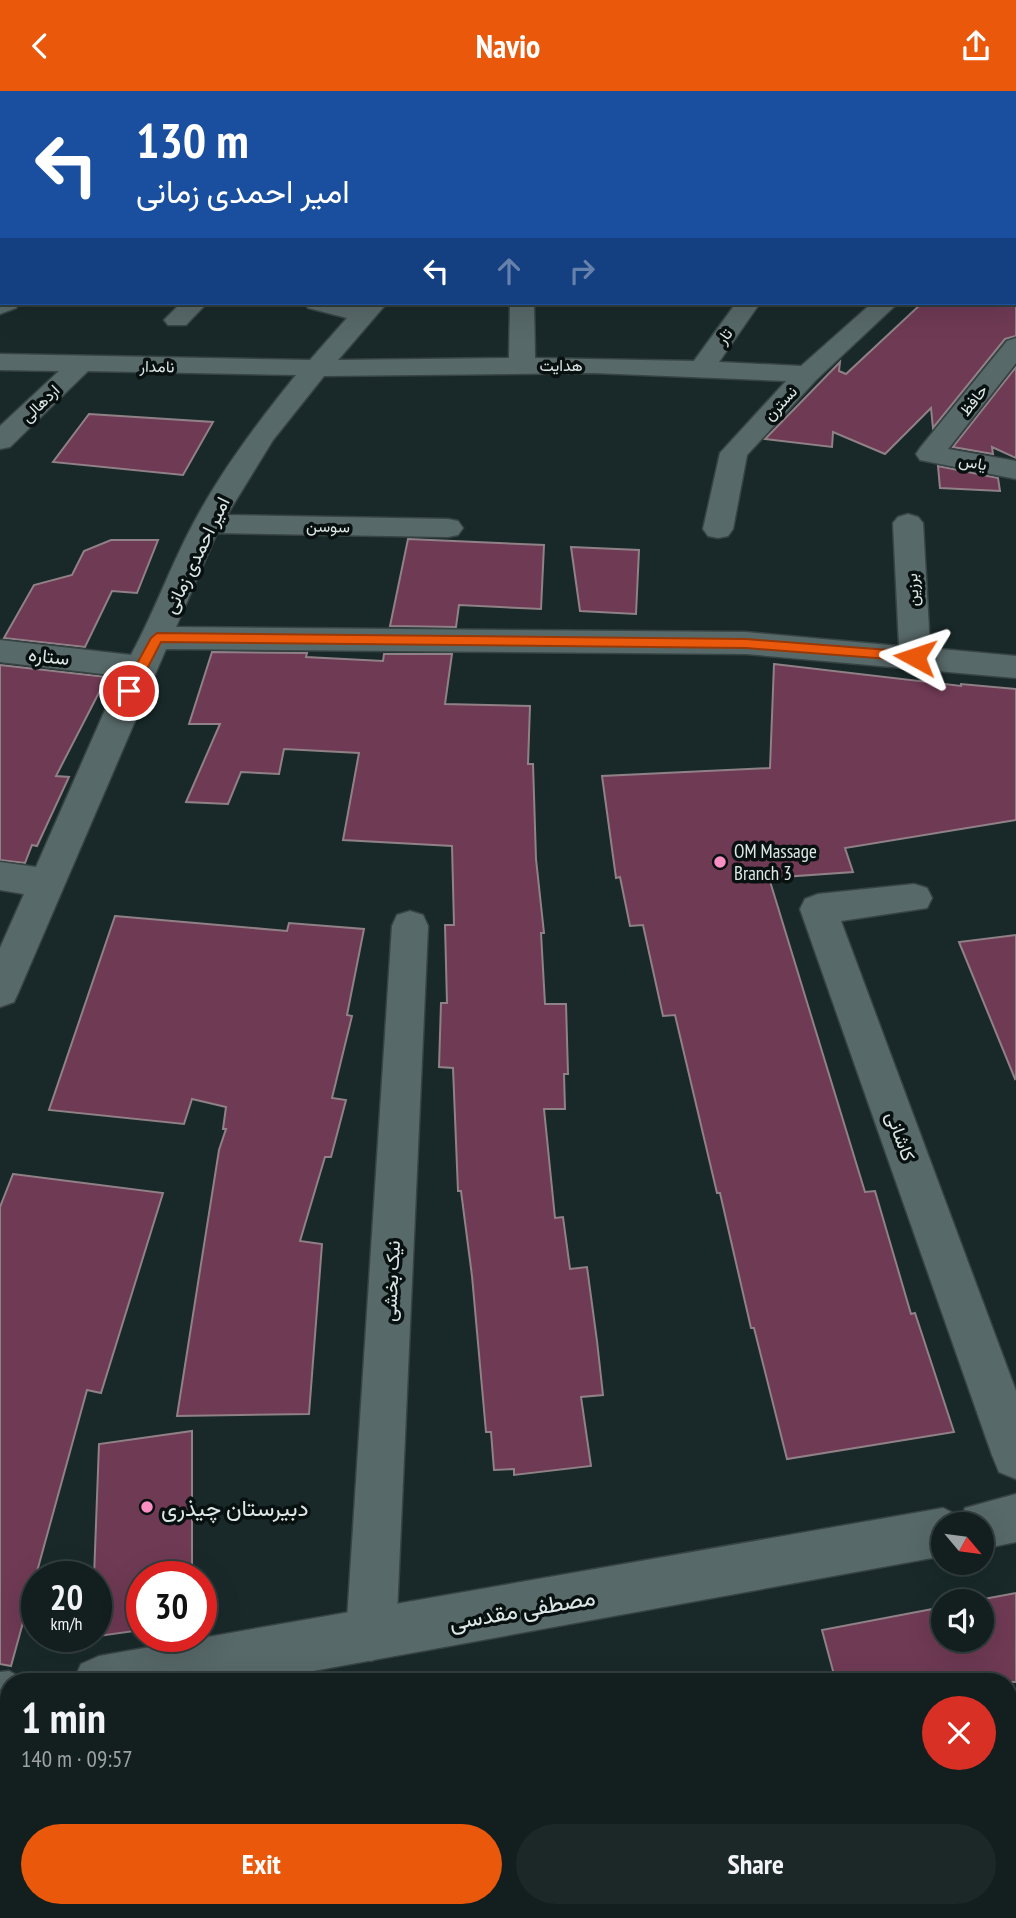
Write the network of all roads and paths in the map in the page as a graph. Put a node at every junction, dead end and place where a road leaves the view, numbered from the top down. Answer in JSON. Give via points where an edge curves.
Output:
{"nodes":[{"id":1,"x":193,"y":305,"type":"edge"},
{"id":2,"x":334,"y":305,"type":"edge"},
{"id":3,"x":522,"y":305,"type":"edge"},
{"id":4,"x":747,"y":305,"type":"edge"},
{"id":5,"x":884,"y":305,"type":"edge"},
{"id":6,"x":369,"y":309,"type":"edge"},
{"id":7,"x":177,"y":320,"type":"dead end"},
{"id":8,"x":1016,"y":346,"type":"edge"},
{"id":9,"x":0,"y":362,"type":"edge"},
{"id":10,"x":80,"y":365,"type":"junction"},
{"id":11,"x":522,"y":365,"type":"junction"},
{"id":12,"x":315,"y":368,"type":"junction"},
{"id":13,"x":701,"y":370,"type":"junction"},
{"id":14,"x":807,"y":374,"type":"junction"},
{"id":15,"x":0,"y":441,"type":"edge"},
{"id":16,"x":930,"y":454,"type":"joint"},
{"id":17,"x":1016,"y":470,"type":"edge"},
{"id":18,"x":908,"y":523,"type":"dead end"},
{"id":19,"x":207,"y":524,"type":"junction"},
{"id":20,"x":448,"y":528,"type":"dead end"},
{"id":21,"x":718,"y":529,"type":"dead end"},
{"id":22,"x":157,"y":638,"type":"junction"},
{"id":23,"x":0,"y":651,"type":"edge"},
{"id":24,"x":915,"y":657,"type":"junction"},
{"id":25,"x":139,"y":667,"type":"junction"},
{"id":26,"x":1016,"y":667,"type":"edge"},
{"id":27,"x":0,"y":876,"type":"edge"},
{"id":28,"x":46,"y":883,"type":"junction"},
{"id":29,"x":914,"y":898,"type":"dead end"},
{"id":30,"x":410,"y":926,"type":"dead end"},
{"id":31,"x":0,"y":991,"type":"edge"},
{"id":32,"x":1016,"y":1455,"type":"edge"},
{"id":33,"x":1016,"y":1518,"type":"edge"},
{"id":34,"x":994,"y":1523,"type":"edge"},
{"id":35,"x":931,"y":1534,"type":"edge"},
{"id":36,"x":371,"y":1636,"type":"junction"},
{"id":37,"x":152,"y":1673,"type":"edge"}],
"edges":[{"from":1,"to":7,"type":"street"},
{"from":2,"to":6,"type":"street"},
{"from":3,"to":11,"type":"street"},
{"from":4,"to":13,"type":"street","name":"تار"},
{"from":5,"to":14,"type":"street","name":"نسترن"},
{"from":6,"to":12,"type":"street","name":"امیر احمدی زمانی"},
{"from":8,"to":16,"type":"street","name":"حافظ"},
{"from":9,"to":10,"type":"street","name":"نامدار"},
{"from":10,"to":12,"type":"street","name":"نامدار"},
{"from":10,"to":15,"type":"street","name":"اردهالی"},
{"from":11,"to":12,"type":"street","name":"هدایت"},
{"from":11,"to":13,"type":"street","name":"هدایت"},
{"from":12,"to":19,"type":"street","name":"امیر احمدی زمانی","via":[[247,456]]},
{"from":13,"to":14,"type":"street","name":"هدایت"},
{"from":14,"to":21,"type":"street","name":"نسترن","via":[[734,453]]},
{"from":16,"to":17,"type":"street","name":"یاس"},
{"from":18,"to":24,"type":"street","name":"برزین"},
{"from":19,"to":20,"type":"street","name":"سوسن"},
{"from":19,"to":22,"type":"street","name":"امیر احمدی زمانی"},
{"from":22,"to":24,"type":"street","via":[[746,643]]},
{"from":22,"to":25,"type":"street","name":"امیر احمدی زمانی"},
{"from":23,"to":25,"type":"street","name":"ستاره"},
{"from":24,"to":26,"type":"street"},
{"from":25,"to":28,"type":"street","name":"امیر احمدی زمانی"},
{"from":27,"to":28,"type":"street"},
{"from":28,"to":31,"type":"street","name":"امیر احمدی زمانی"},
{"from":29,"to":32,"type":"street","name":"کاشانی","via":[[818,909]]},
{"from":30,"to":36,"type":"street","name":"نیک بخشی"},
{"from":33,"to":34,"type":"street"},
{"from":35,"to":36,"type":"street","name":"مصطفی مقدسی"},
{"from":36,"to":37,"type":"street","name":"مصطفی مقدسی"}]}
